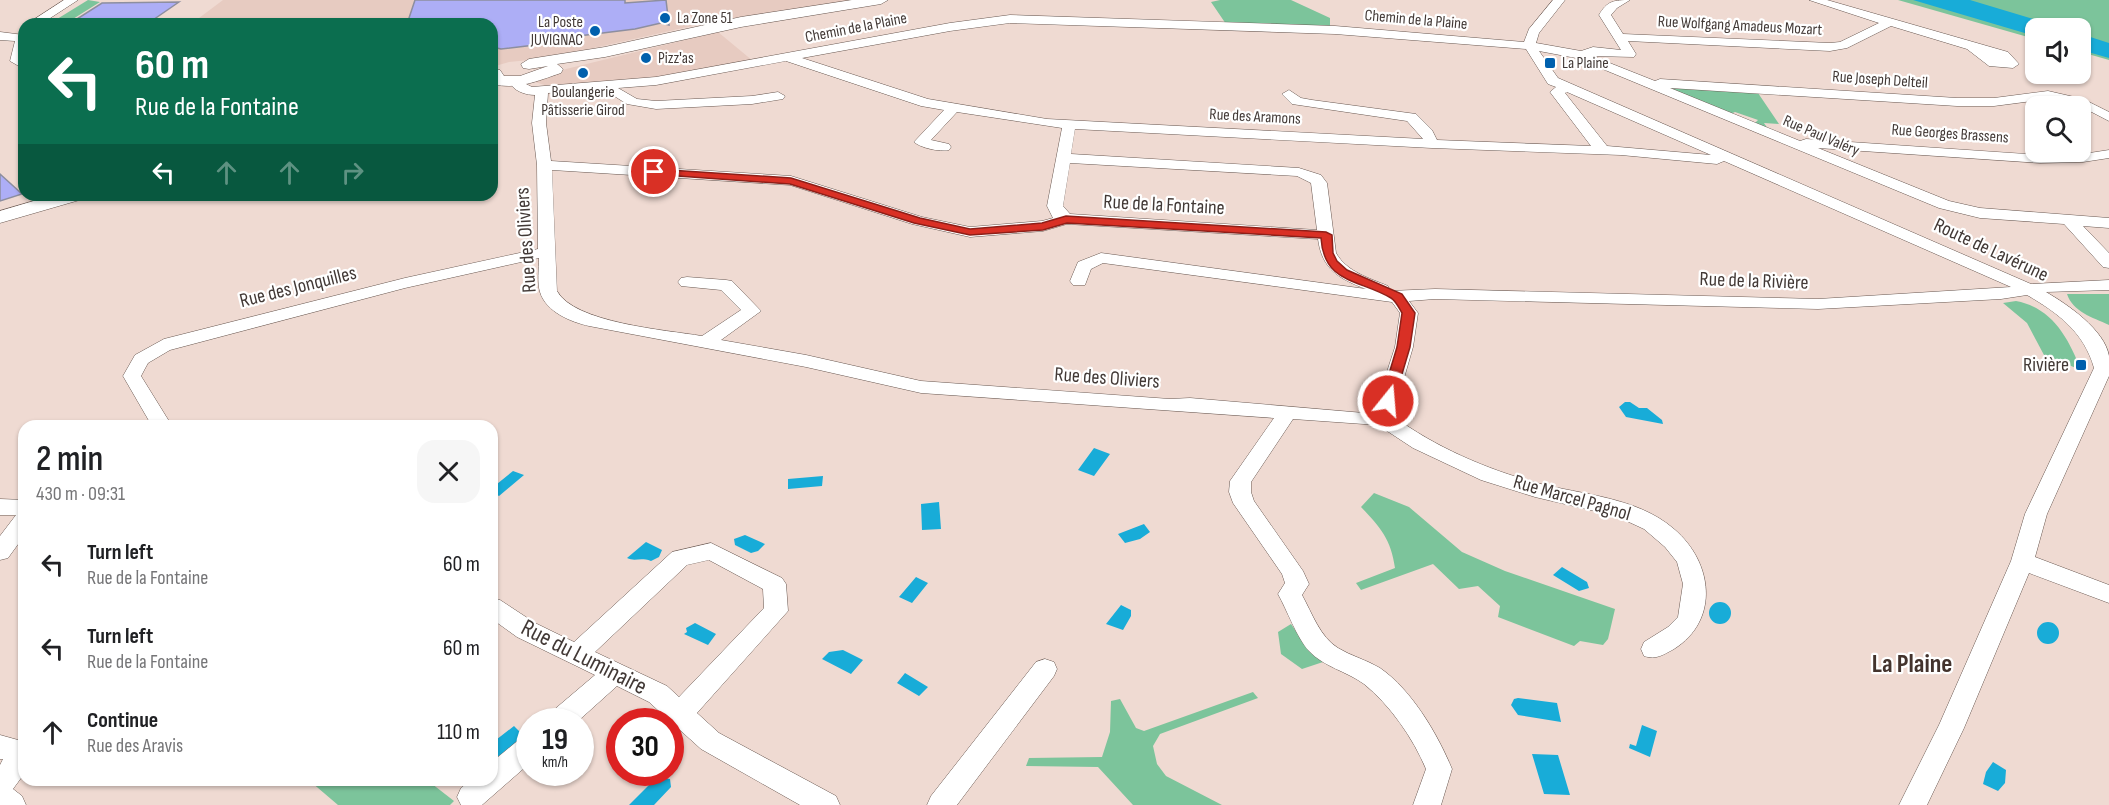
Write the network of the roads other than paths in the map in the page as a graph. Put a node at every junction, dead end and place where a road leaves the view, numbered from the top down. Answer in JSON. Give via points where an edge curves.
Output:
{"nodes":[{"id":1,"x":72,"y":0,"type":"edge"},
{"id":2,"x":881,"y":0,"type":"edge"},
{"id":3,"x":1559,"y":0,"type":"edge"},
{"id":4,"x":1624,"y":0,"type":"edge"},
{"id":5,"x":1815,"y":0,"type":"edge"},
{"id":6,"x":43,"y":18,"type":"edge"},
{"id":7,"x":1890,"y":22,"type":"junction"},
{"id":8,"x":1620,"y":37,"type":"junction"},
{"id":9,"x":1971,"y":46,"type":"dead end"},
{"id":10,"x":1529,"y":47,"type":"junction"},
{"id":11,"x":1580,"y":55,"type":"junction"},
{"id":12,"x":788,"y":57,"type":"junction"},
{"id":13,"x":537,"y":76,"type":"junction"},
{"id":14,"x":500,"y":79,"type":"edge"},
{"id":15,"x":1645,"y":82,"type":"junction"},
{"id":16,"x":607,"y":86,"type":"junction"},
{"id":17,"x":1566,"y":87,"type":"junction"},
{"id":18,"x":1289,"y":94,"type":"dead end"},
{"id":19,"x":778,"y":96,"type":"dead end"},
{"id":20,"x":953,"y":108,"type":"junction"},
{"id":21,"x":2109,"y":117,"type":"edge"},
{"id":22,"x":1069,"y":125,"type":"junction"},
{"id":23,"x":1788,"y":142,"type":"junction"},
{"id":24,"x":1432,"y":144,"type":"junction"},
{"id":25,"x":944,"y":147,"type":"dead end"},
{"id":26,"x":1603,"y":151,"type":"junction"},
{"id":27,"x":2109,"y":154,"type":"edge"},
{"id":28,"x":1063,"y":158,"type":"junction"},
{"id":29,"x":1728,"y":159,"type":"junction"},
{"id":30,"x":544,"y":165,"type":"junction"},
{"id":31,"x":55,"y":201,"type":"edge"},
{"id":32,"x":0,"y":217,"type":"edge"},
{"id":33,"x":1066,"y":219,"type":"junction"},
{"id":34,"x":2069,"y":220,"type":"junction"},
{"id":35,"x":2109,"y":223,"type":"edge"},
{"id":36,"x":1326,"y":235,"type":"junction"},
{"id":37,"x":546,"y":252,"type":"junction"},
{"id":38,"x":2109,"y":263,"type":"edge"},
{"id":39,"x":1079,"y":281,"type":"dead end"},
{"id":40,"x":687,"y":282,"type":"dead end"},
{"id":41,"x":2109,"y":285,"type":"edge"},
{"id":42,"x":2029,"y":290,"type":"junction"},
{"id":43,"x":1397,"y":297,"type":"junction"},
{"id":44,"x":2077,"y":323,"type":"junction"},
{"id":45,"x":2109,"y":335,"type":"edge"},
{"id":46,"x":704,"y":343,"type":"junction"},
{"id":47,"x":1288,"y":412,"type":"junction"},
{"id":48,"x":1382,"y":418,"type":"junction"},
{"id":49,"x":158,"y":420,"type":"edge"},
{"id":50,"x":0,"y":507,"type":"edge"},
{"id":51,"x":18,"y":508,"type":"edge"},
{"id":52,"x":18,"y":528,"type":"edge"},
{"id":53,"x":0,"y":552,"type":"edge"},
{"id":54,"x":2022,"y":561,"type":"junction"},
{"id":55,"x":2109,"y":594,"type":"edge"},
{"id":56,"x":498,"y":611,"type":"edge"},
{"id":57,"x":1653,"y":649,"type":"dead end"},
{"id":58,"x":577,"y":654,"type":"junction"},
{"id":59,"x":1045,"y":669,"type":"dead end"},
{"id":60,"x":615,"y":672,"type":"junction"},
{"id":61,"x":574,"y":708,"type":"edge"},
{"id":62,"x":674,"y":708,"type":"edge"},
{"id":63,"x":684,"y":709,"type":"edge"},
{"id":64,"x":684,"y":717,"type":"edge"},
{"id":65,"x":12,"y":746,"type":"edge"},
{"id":66,"x":516,"y":758,"type":"edge"},
{"id":67,"x":498,"y":773,"type":"edge"},
{"id":68,"x":0,"y":784,"type":"edge"},
{"id":69,"x":0,"y":796,"type":"edge"},
{"id":70,"x":1915,"y":804,"type":"edge"},
{"id":71,"x":12,"y":805,"type":"edge"},
{"id":72,"x":826,"y":805,"type":"edge"},
{"id":73,"x":941,"y":805,"type":"edge"},
{"id":74,"x":1426,"y":805,"type":"edge"}],
"edges":[{"from":1,"to":6,"type":"street"},
{"from":2,"to":13,"type":"main road","via":[[741,22],[605,52]]},
{"from":3,"to":10,"type":"street","via":[[1533,32]]},
{"from":4,"to":8,"type":"street","via":[[1614,4],[1605,15]]},
{"from":5,"to":7,"type":"street"},
{"from":7,"to":8,"type":"street","name":"Rue Wolfgang Amadeus Mozart","via":[[1843,45],[1830,47]]},
{"from":7,"to":9,"type":"street"},
{"from":8,"to":11,"type":"street","via":[[1630,54],[1593,51]]},
{"from":10,"to":11,"type":"street","name":"Rue Paul Valéry"},
{"from":10,"to":12,"type":"street","name":"Chemin de la Plaine","via":[[1335,30],[1010,19]]},
{"from":10,"to":17,"type":"street","name":"Route de Lavérune","via":[[1547,75]]},
{"from":11,"to":15,"type":"street","name":"Rue Paul Valéry"},
{"from":12,"to":16,"type":"street","name":"Chemin de la Plaine"},
{"from":12,"to":20,"type":"street","name":"Rue des Aramons","via":[[912,99]]},
{"from":13,"to":14,"type":"main road"},
{"from":13,"to":14,"type":"main road","via":[[510,66]]},
{"from":13,"to":16,"type":"street","name":"Chemin de la Plaine"},
{"from":13,"to":30,"type":"street","name":"Rue des Oliviers"},
{"from":15,"to":21,"type":"street","name":"Rue Joseph Delteil","via":[[1958,102],[2048,95],[2078,102]]},
{"from":15,"to":23,"type":"street","name":"Rue Paul Valéry"},
{"from":16,"to":19,"type":"street","via":[[620,97],[665,106]]},
{"from":17,"to":26,"type":"street","via":[[1557,93]]},
{"from":17,"to":29,"type":"street","name":"Route de Lavérune"},
{"from":18,"to":24,"type":"street","via":[[1297,101],[1312,104],[1411,117]]},
{"from":20,"to":22,"type":"street","name":"Rue des Aramons"},
{"from":20,"to":25,"type":"street","via":[[921,142]]},
{"from":22,"to":24,"type":"street","name":"Rue des Aramons"},
{"from":22,"to":28,"type":"street"},
{"from":23,"to":27,"type":"street","name":"Rue Georges Brassens","via":[[2040,159]]},
{"from":23,"to":34,"type":"street","name":"Rue Paul Valéry","via":[[1944,205],[1980,213]]},
{"from":24,"to":26,"type":"street","name":"Rue des Aramons"},
{"from":26,"to":29,"type":"street","name":"Rue des Aramons"},
{"from":28,"to":33,"type":"street","via":[[1055,206]]},
{"from":28,"to":36,"type":"street","name":"Rue de la Fontaine","via":[[1309,174],[1319,183]]},
{"from":29,"to":42,"type":"street","name":"Route de Lavérune"},
{"from":30,"to":33,"type":"street","name":"Rue de la Fontaine","via":[[791,181],[918,221],[970,232],[1043,226]]},
{"from":30,"to":37,"type":"street","name":"Rue des Oliviers"},
{"from":31,"to":32,"type":"main road"},
{"from":33,"to":36,"type":"street","name":"Rue de la Fontaine"},
{"from":34,"to":35,"type":"street","name":"Rue Paul Valéry"},
{"from":34,"to":38,"type":"street"},
{"from":36,"to":43,"type":"street","name":"Rue de la Fontaine","via":[[1332,263],[1343,273]]},
{"from":37,"to":46,"type":"street","name":"Rue des Oliviers","via":[[548,291],[552,300],[573,315]]},
{"from":37,"to":49,"type":"street","name":"Rue des Jonquilles","via":[[483,264],[170,343],[141,358],[132,376]]},
{"from":39,"to":43,"type":"street","name":"Rue de la Rivière","via":[[1084,266],[1101,258]]},
{"from":40,"to":46,"type":"street","via":[[726,285],[752,311]]},
{"from":41,"to":42,"type":"street","name":"Rue de la Rivière"},
{"from":42,"to":43,"type":"street","name":"Rue de la Rivière","via":[[1818,304],[1435,294]]},
{"from":42,"to":44,"type":"street","name":"Route de Lavérune"},
{"from":43,"to":48,"type":"street","via":[[1409,313],[1404,347]]},
{"from":44,"to":45,"type":"street"},
{"from":44,"to":54,"type":"street","name":"Route de Lavérune","via":[[2100,354],[2103,368],[2036,514]]},
{"from":46,"to":47,"type":"street","name":"Rue des Oliviers","via":[[921,387]]},
{"from":47,"to":48,"type":"street","name":"Rue des Oliviers"},
{"from":47,"to":74,"type":"street","via":[[1241,481],[1240,492],[1292,571],[1297,584],[1290,594],[1314,642],[1328,654],[1372,676],[1400,704],[1430,745],[1439,769]]},
{"from":48,"to":57,"type":"street","name":"Rue Marcel Pagnol","via":[[1397,431],[1437,452],[1494,475],[1629,513],[1660,530],[1684,555],[1694,572],[1695,588],[1688,621],[1672,638]]},
{"from":50,"to":51,"type":"street"},
{"from":52,"to":53,"type":"street"},
{"from":54,"to":55,"type":"street"},
{"from":54,"to":70,"type":"street","name":"Route de Lavérune"},
{"from":56,"to":58,"type":"street","name":"Rue du Luminaire","via":[[526,630]]},
{"from":58,"to":60,"type":"street","name":"Rue du Luminaire"},
{"from":58,"to":63,"type":"street","via":[[680,558],[711,551],[774,584],[776,611]]},
{"from":59,"to":73,"type":"street"},
{"from":60,"to":61,"type":"street"},
{"from":60,"to":62,"type":"street","name":"Rue du Luminaire","via":[[658,694]]},
{"from":64,"to":72,"type":"street","name":"Rue du Luminaire","via":[[710,741]]},
{"from":65,"to":68,"type":"street","via":[[16,762]]},
{"from":66,"to":67,"type":"street"},
{"from":69,"to":71,"type":"street"}]}
